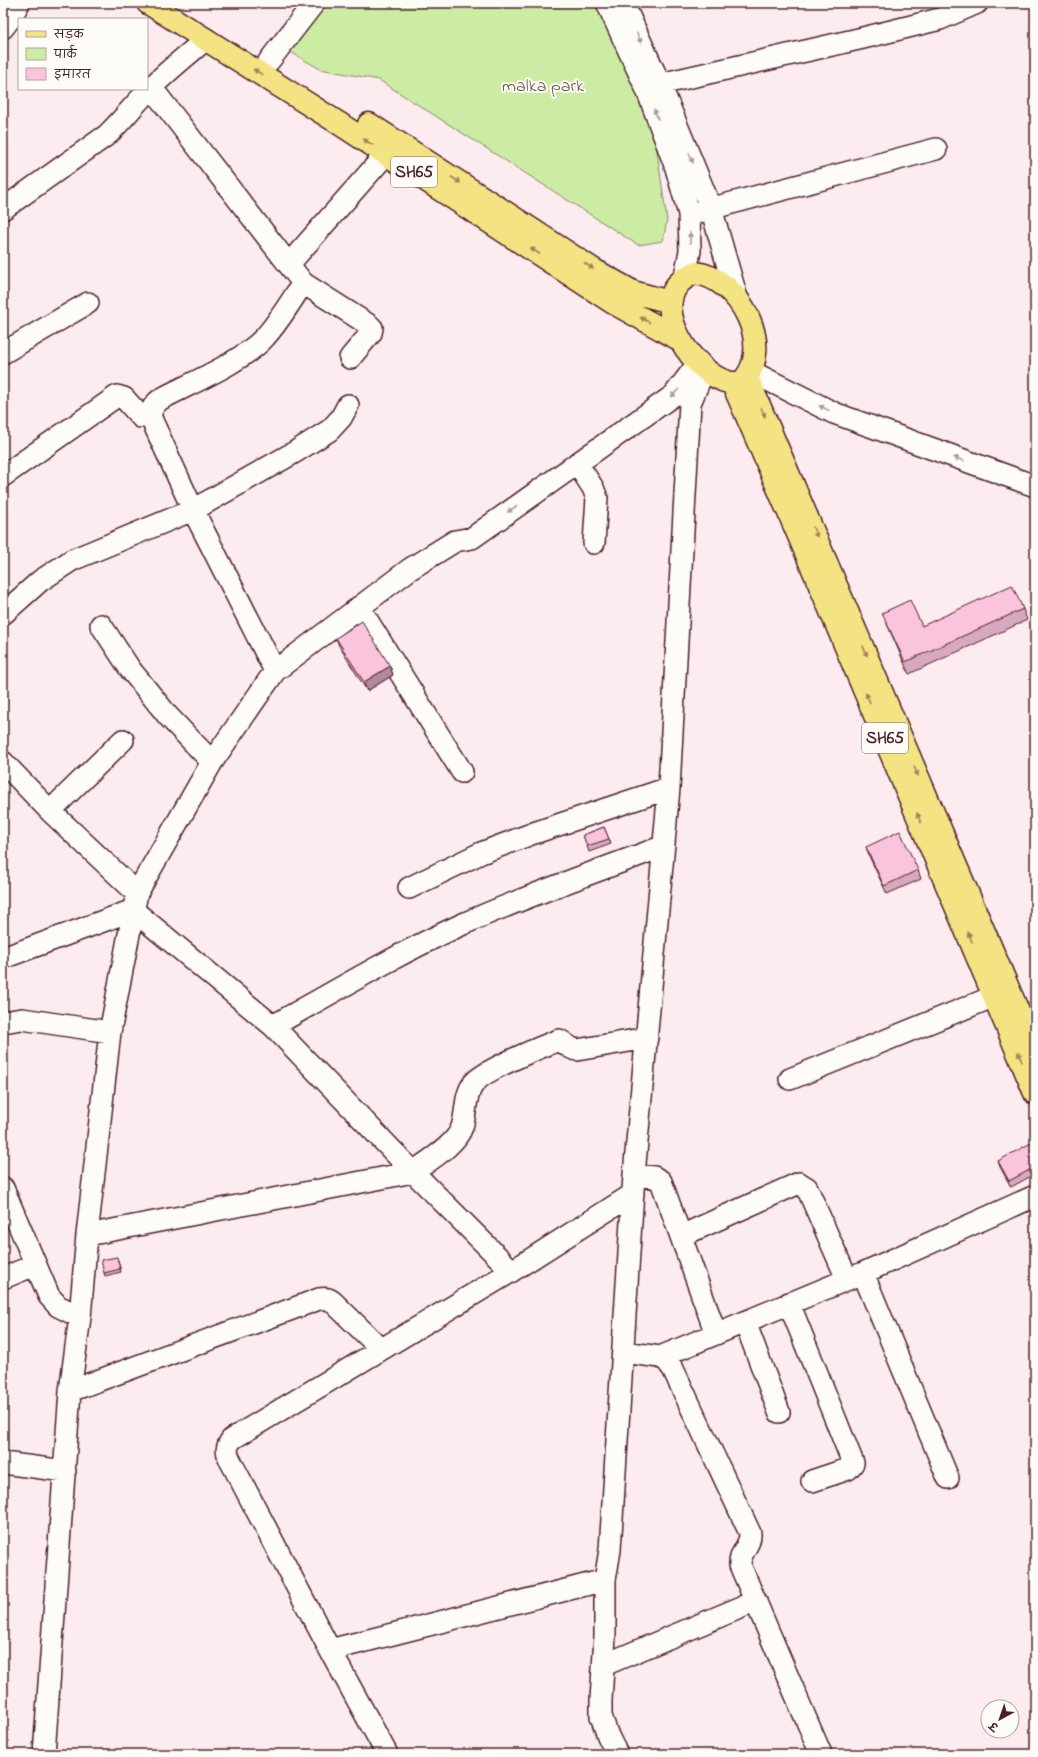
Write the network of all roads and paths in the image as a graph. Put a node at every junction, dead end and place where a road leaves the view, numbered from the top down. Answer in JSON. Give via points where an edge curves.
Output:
{"nodes":[{"id":1,"x":19,"y":3,"type":"edge"},
{"id":2,"x":148,"y":3,"type":"edge"},
{"id":3,"x":174,"y":3,"type":"edge"},
{"id":4,"x":314,"y":3,"type":"edge"},
{"id":5,"x":607,"y":3,"type":"edge"},
{"id":6,"x":623,"y":3,"type":"edge"},
{"id":7,"x":977,"y":3,"type":"edge"},
{"id":8,"x":3,"y":28,"type":"edge"},
{"id":9,"x":206,"y":39,"type":"junction"},
{"id":10,"x":269,"y":61,"type":"junction"},
{"id":11,"x":660,"y":84,"type":"junction"},
{"id":12,"x":151,"y":87,"type":"junction"},
{"id":13,"x":936,"y":149,"type":"dead end"},
{"id":14,"x":386,"y":154,"type":"junction"},
{"id":15,"x":711,"y":208,"type":"junction"},
{"id":16,"x":3,"y":209,"type":"edge"},
{"id":17,"x":689,"y":214,"type":"junction"},
{"id":18,"x":289,"y":264,"type":"junction"},
{"id":19,"x":685,"y":276,"type":"junction"},
{"id":20,"x":303,"y":283,"type":"junction"},
{"id":21,"x":737,"y":298,"type":"junction"},
{"id":22,"x":670,"y":302,"type":"junction"},
{"id":23,"x":88,"y":303,"type":"dead end"},
{"id":24,"x":3,"y":353,"type":"edge"},
{"id":25,"x":693,"y":356,"type":"junction"},
{"id":26,"x":350,"y":358,"type":"dead end"},
{"id":27,"x":746,"y":372,"type":"junction"},
{"id":28,"x":348,"y":405,"type":"dead end"},
{"id":29,"x":150,"y":416,"type":"junction"},
{"id":30,"x":577,"y":463,"type":"junction"},
{"id":31,"x":1035,"y":471,"type":"edge"},
{"id":32,"x":3,"y":476,"type":"edge"},
{"id":33,"x":1035,"y":486,"type":"edge"},
{"id":34,"x":193,"y":510,"type":"junction"},
{"id":35,"x":455,"y":541,"type":"junction"},
{"id":36,"x":594,"y":543,"type":"dead end"},
{"id":37,"x":359,"y":607,"type":"junction"},
{"id":38,"x":3,"y":614,"type":"edge"},
{"id":39,"x":101,"y":625,"type":"dead end"},
{"id":40,"x":276,"y":671,"type":"junction"},
{"id":41,"x":123,"y":740,"type":"dead end"},
{"id":42,"x":3,"y":762,"type":"edge"},
{"id":43,"x":212,"y":762,"type":"junction"},
{"id":44,"x":462,"y":772,"type":"dead end"},
{"id":45,"x":669,"y":788,"type":"junction"},
{"id":46,"x":50,"y":811,"type":"junction"},
{"id":47,"x":664,"y":846,"type":"junction"},
{"id":48,"x":409,"y":888,"type":"dead end"},
{"id":49,"x":135,"y":901,"type":"junction"},
{"id":50,"x":3,"y":958,"type":"edge"},
{"id":51,"x":995,"y":996,"type":"junction"},
{"id":52,"x":3,"y":1022,"type":"edge"},
{"id":53,"x":273,"y":1026,"type":"junction"},
{"id":54,"x":110,"y":1032,"type":"junction"},
{"id":55,"x":647,"y":1038,"type":"junction"},
{"id":56,"x":1035,"y":1050,"type":"edge"},
{"id":57,"x":790,"y":1079,"type":"dead end"},
{"id":58,"x":1035,"y":1093,"type":"edge"},
{"id":59,"x":413,"y":1172,"type":"junction"},
{"id":60,"x":634,"y":1185,"type":"junction"},
{"id":61,"x":3,"y":1188,"type":"edge"},
{"id":62,"x":1035,"y":1196,"type":"edge"},
{"id":63,"x":87,"y":1235,"type":"junction"},
{"id":64,"x":681,"y":1236,"type":"junction"},
{"id":65,"x":35,"y":1265,"type":"junction"},
{"id":66,"x":512,"y":1271,"type":"junction"},
{"id":67,"x":855,"y":1276,"type":"junction"},
{"id":68,"x":3,"y":1278,"type":"edge"},
{"id":69,"x":789,"y":1304,"type":"junction"},
{"id":70,"x":80,"y":1317,"type":"junction"},
{"id":71,"x":745,"y":1322,"type":"junction"},
{"id":72,"x":716,"y":1334,"type":"junction"},
{"id":73,"x":381,"y":1349,"type":"junction"},
{"id":74,"x":624,"y":1352,"type":"junction"},
{"id":75,"x":660,"y":1357,"type":"junction"},
{"id":76,"x":70,"y":1391,"type":"junction"},
{"id":77,"x":779,"y":1412,"type":"dead end"},
{"id":78,"x":3,"y":1463,"type":"edge"},
{"id":79,"x":65,"y":1471,"type":"junction"},
{"id":80,"x":948,"y":1478,"type":"dead end"},
{"id":81,"x":812,"y":1481,"type":"dead end"},
{"id":82,"x":605,"y":1580,"type":"junction"},
{"id":83,"x":756,"y":1601,"type":"junction"},
{"id":84,"x":330,"y":1650,"type":"junction"},
{"id":85,"x":604,"y":1665,"type":"junction"},
{"id":86,"x":44,"y":1754,"type":"edge"},
{"id":87,"x":387,"y":1754,"type":"edge"},
{"id":88,"x":617,"y":1754,"type":"edge"},
{"id":89,"x":821,"y":1754,"type":"edge"}],
"edges":[{"from":1,"to":8,"type":"street"},
{"from":2,"to":9,"type":"main road","number":"SH65"},
{"from":3,"to":10,"type":"main road","number":"SH65"},
{"from":4,"to":10,"type":"street"},
{"from":17,"to":5,"type":"street","one_way":true,"via":[[676,168],[647,90]]},
{"from":6,"to":11,"type":"street","one_way":true},
{"from":7,"to":11,"type":"street","via":[[925,23]]},
{"from":9,"to":12,"type":"street"},
{"from":14,"to":9,"type":"main road","number":"SH65","one_way":true},
{"from":10,"to":22,"type":"main road","number":"SH65","one_way":true,"via":[[594,270],[633,292]]},
{"from":11,"to":15,"type":"street","one_way":true},
{"from":12,"to":16,"type":"street","via":[[107,135]]},
{"from":12,"to":18,"type":"street"},
{"from":13,"to":15,"type":"street"},
{"from":14,"to":18,"type":"street"},
{"from":25,"to":14,"type":"main road","number":"SH65","one_way":true},
{"from":15,"to":17,"type":"street"},
{"from":15,"to":21,"type":"street"},
{"from":19,"to":17,"type":"street","one_way":true,"via":[[690,251]]},
{"from":18,"to":20,"type":"street"},
{"from":19,"to":21,"type":"main road","number":"SH65","via":[[705,274],[717,280]]},
{"from":19,"to":22,"type":"main road","via":[[674,290]]},
{"from":20,"to":26,"type":"street","via":[[372,328],[371,333]]},
{"from":20,"to":29,"type":"street","via":[[272,329],[253,348],[161,399],[156,403]]},
{"from":21,"to":27,"type":"main road","number":"SH65","via":[[753,329],[756,348]]},
{"from":22,"to":25,"type":"main road","via":[[670,316]]},
{"from":23,"to":24,"type":"street"},
{"from":25,"to":27,"type":"main road","number":"SH65","via":[[715,377]]},
{"from":25,"to":30,"type":"street","one_way":true,"via":[[674,395]]},
{"from":25,"to":35,"type":"street","via":[[662,385],[570,453],[462,527]]},
{"from":25,"to":45,"type":"street"},
{"from":27,"to":31,"type":"street","via":[[839,400]]},
{"from":33,"to":27,"type":"street","one_way":true,"via":[[834,413]]},
{"from":51,"to":27,"type":"main road","number":"SH65","one_way":true},
{"from":27,"to":56,"type":"main road","number":"SH65","one_way":true},
{"from":28,"to":34,"type":"street","via":[[341,418],[316,440]]},
{"from":29,"to":32,"type":"street","via":[[141,417],[124,398],[117,396]]},
{"from":29,"to":34,"type":"street"},
{"from":30,"to":35,"type":"street","one_way":true,"via":[[472,538]]},
{"from":30,"to":36,"type":"street","via":[[597,498]]},
{"from":34,"to":38,"type":"street","via":[[72,560],[40,581]]},
{"from":34,"to":40,"type":"street"},
{"from":35,"to":37,"type":"street","via":[[410,569]]},
{"from":37,"to":40,"type":"street"},
{"from":37,"to":44,"type":"street"},
{"from":39,"to":43,"type":"street","via":[[130,669],[168,716]]},
{"from":40,"to":43,"type":"street"},
{"from":41,"to":46,"type":"street"},
{"from":42,"to":46,"type":"street"},
{"from":43,"to":49,"type":"street"},
{"from":45,"to":47,"type":"street"},
{"from":45,"to":48,"type":"street","via":[[481,853]]},
{"from":46,"to":49,"type":"street"},
{"from":47,"to":53,"type":"street","via":[[463,924],[407,951]]},
{"from":47,"to":55,"type":"street"},
{"from":49,"to":50,"type":"street"},
{"from":49,"to":53,"type":"street"},
{"from":49,"to":54,"type":"street"},
{"from":51,"to":57,"type":"street"},
{"from":58,"to":51,"type":"main road","number":"SH65","one_way":true},
{"from":52,"to":54,"type":"street","via":[[22,1019]]},
{"from":53,"to":59,"type":"street"},
{"from":54,"to":63,"type":"street"},
{"from":55,"to":59,"type":"street","via":[[577,1050],[572,1050],[559,1040],[482,1075],[469,1090],[459,1135]]},
{"from":55,"to":60,"type":"street"},
{"from":59,"to":63,"type":"street"},
{"from":59,"to":66,"type":"street"},
{"from":60,"to":64,"type":"street","via":[[654,1177],[661,1181]]},
{"from":60,"to":66,"type":"street"},
{"from":60,"to":74,"type":"street"},
{"from":61,"to":65,"type":"street"},
{"from":62,"to":67,"type":"street"},
{"from":63,"to":70,"type":"street"},
{"from":64,"to":67,"type":"street","via":[[800,1183],[807,1188]]},
{"from":64,"to":72,"type":"street"},
{"from":65,"to":68,"type":"street"},
{"from":65,"to":70,"type":"street","via":[[49,1296],[58,1306]]},
{"from":66,"to":73,"type":"street"},
{"from":67,"to":69,"type":"street"},
{"from":67,"to":80,"type":"street"},
{"from":69,"to":71,"type":"street"},
{"from":69,"to":81,"type":"street","via":[[853,1463],[848,1469]]},
{"from":70,"to":76,"type":"street"},
{"from":71,"to":72,"type":"street"},
{"from":71,"to":77,"type":"street"},
{"from":72,"to":75,"type":"street"},
{"from":73,"to":76,"type":"street","via":[[326,1298]]},
{"from":73,"to":84,"type":"street","via":[[232,1439],[227,1445],[226,1452],[230,1460]]},
{"from":74,"to":75,"type":"street"},
{"from":74,"to":82,"type":"street","via":[[610,1550]]},
{"from":75,"to":83,"type":"street","via":[[673,1369],[750,1533],[750,1540],[739,1559]]},
{"from":76,"to":79,"type":"street"},
{"from":78,"to":79,"type":"street"},
{"from":79,"to":86,"type":"street"},
{"from":82,"to":84,"type":"street"},
{"from":82,"to":85,"type":"street"},
{"from":83,"to":85,"type":"street"},
{"from":83,"to":89,"type":"street"},
{"from":84,"to":87,"type":"street"},
{"from":85,"to":88,"type":"street","via":[[601,1716]]}]}
